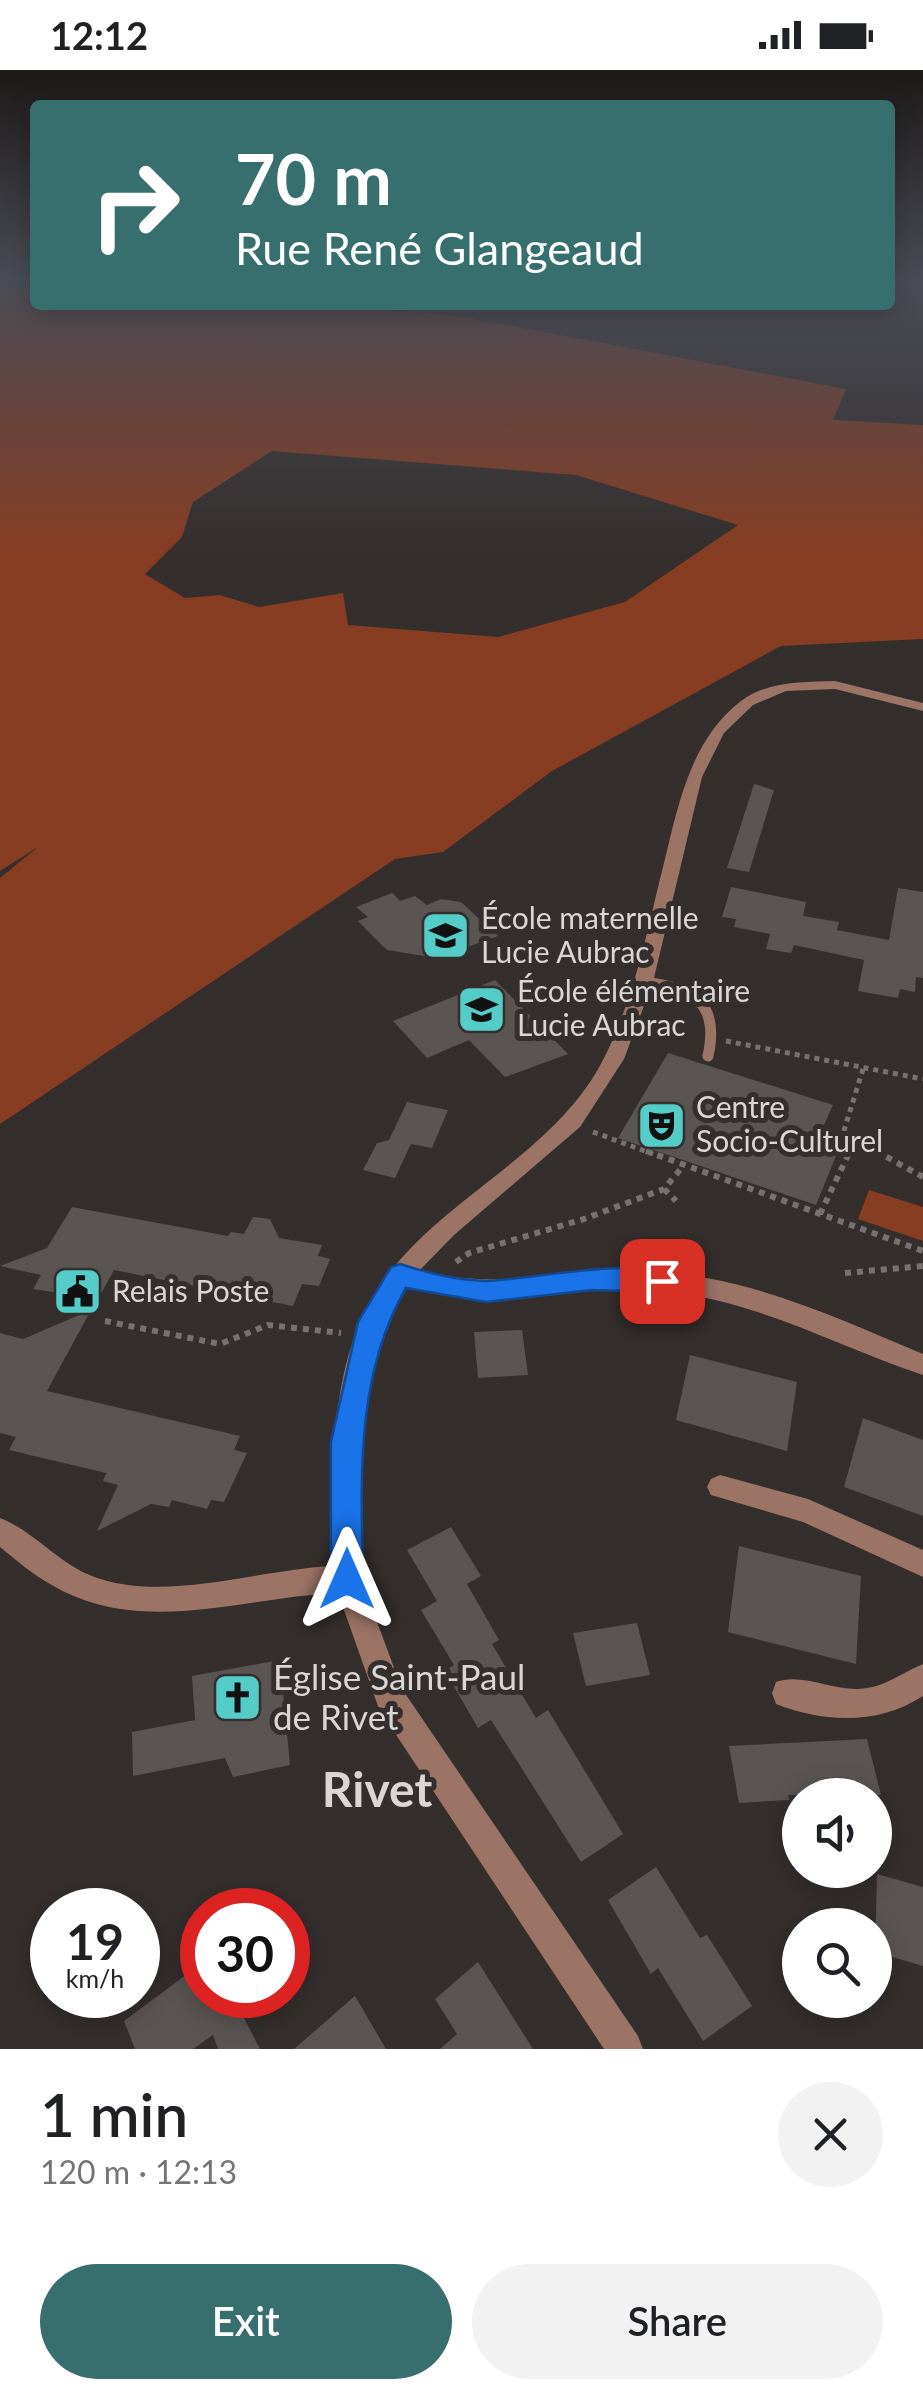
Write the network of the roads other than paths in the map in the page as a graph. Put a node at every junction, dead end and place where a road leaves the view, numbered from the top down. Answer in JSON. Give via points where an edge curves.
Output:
{"nodes":[{"id":1,"x":923,"y":707,"type":"edge"},
{"id":2,"x":644,"y":982,"type":"junction"},
{"id":3,"x":708,"y":1056,"type":"dead end"},
{"id":4,"x":400,"y":1275,"type":"junction"},
{"id":5,"x":923,"y":1365,"type":"edge"},
{"id":6,"x":720,"y":1487,"type":"dead end"},
{"id":7,"x":0,"y":1531,"type":"edge"},
{"id":8,"x":923,"y":1564,"type":"edge"},
{"id":9,"x":347,"y":1579,"type":"junction"},
{"id":10,"x":923,"y":1679,"type":"edge"},
{"id":11,"x":787,"y":1693,"type":"dead end"},
{"id":12,"x":625,"y":2049,"type":"edge"}],
"edges":[{"from":1,"to":2,"type":"street","via":[[834,685],[784,687],[748,702],[718,732],[694,777]]},
{"from":2,"to":3,"type":"lane","via":[[678,985],[699,998],[714,1038]]},
{"from":2,"to":4,"type":"street","via":[[624,1041],[573,1122]]},
{"from":4,"to":5,"type":"street","via":[[486,1292],[592,1280],[662,1281],[777,1309]]},
{"from":4,"to":9,"type":"street","via":[[368,1336],[346,1442]]},
{"from":6,"to":8,"type":"street","via":[[808,1511]]},
{"from":7,"to":9,"type":"street","via":[[66,1578],[120,1596],[172,1600],[302,1578]]},
{"from":9,"to":12,"type":"street","via":[[390,1698]]},
{"from":10,"to":11,"type":"street","via":[[883,1704],[862,1707]]}]}
